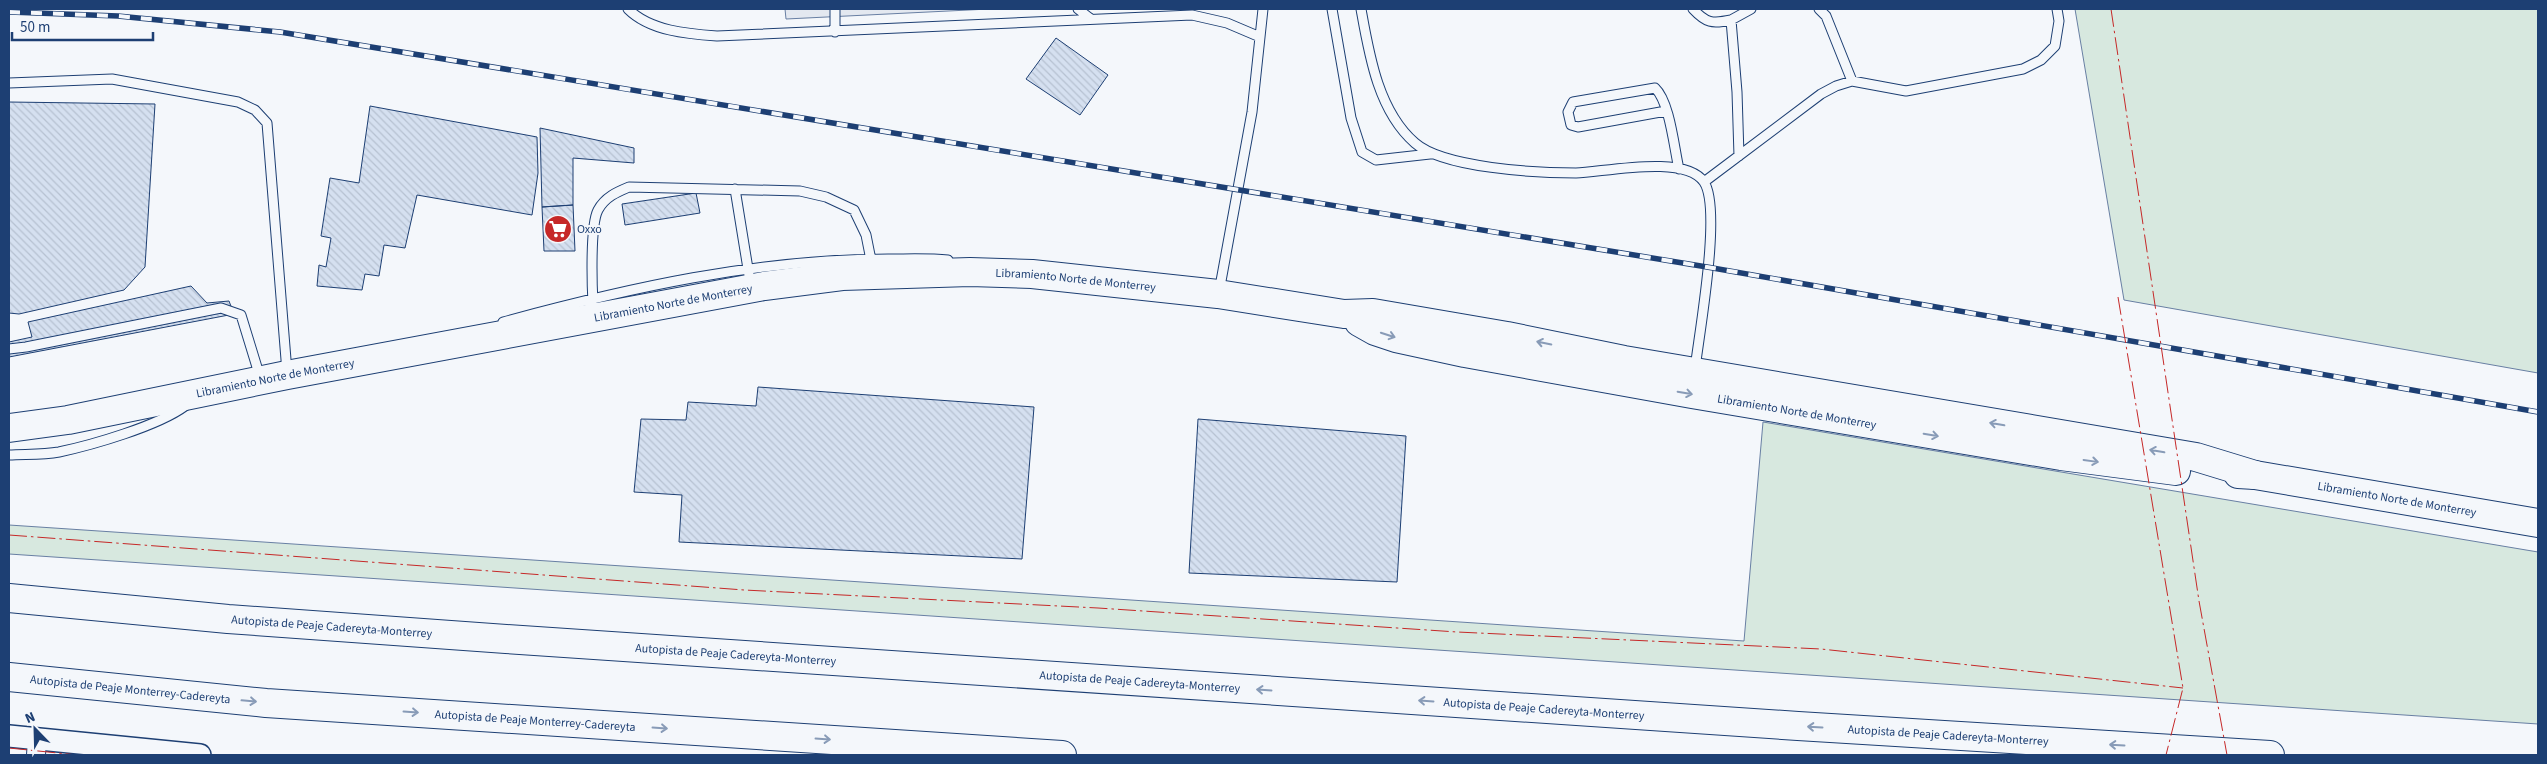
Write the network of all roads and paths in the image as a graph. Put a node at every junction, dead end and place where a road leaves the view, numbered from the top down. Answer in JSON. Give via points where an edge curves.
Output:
{"nodes":[{"id":1,"x":628,"y":9,"type":"edge"},
{"id":2,"x":835,"y":9,"type":"edge"},
{"id":3,"x":1078,"y":9,"type":"edge"},
{"id":4,"x":1263,"y":9,"type":"edge"},
{"id":5,"x":1332,"y":9,"type":"edge"},
{"id":6,"x":1360,"y":9,"type":"edge"},
{"id":7,"x":1693,"y":9,"type":"edge"},
{"id":8,"x":1751,"y":9,"type":"edge"},
{"id":9,"x":1819,"y":9,"type":"edge"},
{"id":10,"x":2057,"y":9,"type":"edge"},
{"id":11,"x":1091,"y":19,"type":"junction"},
{"id":12,"x":1731,"y":20,"type":"junction"},
{"id":13,"x":835,"y":32,"type":"junction"},
{"id":14,"x":1260,"y":37,"type":"junction"},
{"id":15,"x":1852,"y":81,"type":"junction"},
{"id":16,"x":9,"y":83,"type":"edge"},
{"id":17,"x":1666,"y":111,"type":"junction"},
{"id":18,"x":1430,"y":154,"type":"junction"},
{"id":19,"x":1739,"y":156,"type":"junction"},
{"id":20,"x":1679,"y":169,"type":"junction"},
{"id":21,"x":1704,"y":182,"type":"junction"},
{"id":22,"x":735,"y":189,"type":"junction"},
{"id":23,"x":872,"y":267,"type":"junction"},
{"id":24,"x":1032,"y":274,"type":"junction"},
{"id":25,"x":750,"y":279,"type":"junction"},
{"id":26,"x":1218,"y":294,"type":"junction"},
{"id":27,"x":593,"y":308,"type":"junction"},
{"id":28,"x":1344,"y":314,"type":"junction"},
{"id":29,"x":494,"y":324,"type":"dead end"},
{"id":30,"x":468,"y":331,"type":"dead end"},
{"id":31,"x":9,"y":348,"type":"edge"},
{"id":32,"x":390,"y":355,"type":"junction"},
{"id":33,"x":1519,"y":363,"type":"junction"},
{"id":34,"x":1695,"y":372,"type":"junction"},
{"id":35,"x":274,"y":377,"type":"junction"},
{"id":36,"x":202,"y":393,"type":"junction"},
{"id":37,"x":9,"y":428,"type":"edge"},
{"id":38,"x":1889,"y":428,"type":"junction"},
{"id":39,"x":9,"y":456,"type":"edge"},
{"id":40,"x":2256,"y":475,"type":"junction"},
{"id":41,"x":2538,"y":523,"type":"edge"},
{"id":42,"x":9,"y":598,"type":"edge"},
{"id":43,"x":9,"y":677,"type":"edge"},
{"id":44,"x":9,"y":736,"type":"edge"},
{"id":45,"x":36,"y":747,"type":"edge"},
{"id":46,"x":175,"y":754,"type":"edge"},
{"id":47,"x":200,"y":755,"type":"edge"},
{"id":48,"x":1062,"y":755,"type":"edge"},
{"id":49,"x":2270,"y":755,"type":"edge"}],
"edges":[{"from":1,"to":13,"type":"lane","via":[[646,21],[691,34]]},
{"from":2,"to":13,"type":"lane"},
{"from":3,"to":11,"type":"lane"},
{"from":4,"to":14,"type":"lane"},
{"from":5,"to":18,"type":"lane","via":[[1351,118],[1362,152],[1376,160]]},
{"from":6,"to":18,"type":"lane","via":[[1377,81],[1388,106],[1414,143]]},
{"from":7,"to":12,"type":"lane","via":[[1709,23]]},
{"from":8,"to":12,"type":"lane"},
{"from":9,"to":15,"type":"lane","via":[[1826,16]]},
{"from":10,"to":15,"type":"lane","via":[[2059,21],[2055,46],[2041,60],[2022,69],[1906,91]]},
{"from":11,"to":13,"type":"lane"},
{"from":11,"to":14,"type":"lane","via":[[1192,15],[1227,23]]},
{"from":12,"to":19,"type":"lane"},
{"from":14,"to":26,"type":"lane","via":[[1252,112]]},
{"from":15,"to":19,"type":"lane","via":[[1821,94]]},
{"from":16,"to":35,"type":"lane","via":[[112,78],[238,102],[255,110],[267,123]]},
{"from":17,"to":17,"type":"lane","via":[[1662,95],[1655,88],[1573,102],[1568,112],[1571,125],[1578,127]]},
{"from":17,"to":20,"type":"lane"},
{"from":18,"to":20,"type":"lane","via":[[1526,171],[1576,172],[1638,167]]},
{"from":19,"to":21,"type":"lane"},
{"from":20,"to":21,"type":"lane","via":[[1693,173]]},
{"from":21,"to":34,"type":"lane","via":[[1711,214]]},
{"from":22,"to":23,"type":"lane","via":[[800,190],[854,210],[866,235]]},
{"from":22,"to":25,"type":"lane"},
{"from":22,"to":27,"type":"lane","via":[[629,187],[610,195],[598,210],[594,230]]},
{"from":23,"to":24,"type":"main road","name":"Libramiento Norte de Monterrey"},
{"from":23,"to":24,"type":"lane","via":[[959,261]]},
{"from":23,"to":25,"type":"main road","name":"Libramiento Norte de Monterrey","via":[[842,276]]},
{"from":24,"to":26,"type":"main road","name":"Libramiento Norte de Monterrey"},
{"from":25,"to":27,"type":"main road","name":"Libramiento Norte de Monterrey"},
{"from":26,"to":28,"type":"main road","name":"Libramiento Norte de Monterrey"},
{"from":27,"to":29,"type":"lane"},
{"from":27,"to":32,"type":"main road","name":"Libramiento Norte de Monterrey"},
{"from":28,"to":33,"type":"main road","name":"Libramiento Norte de Monterrey","one_way":true,"via":[[1396,338]]},
{"from":34,"to":28,"type":"main road","name":"Libramiento Norte de Monterrey","one_way":true,"via":[[1373,313]]},
{"from":30,"to":32,"type":"lane"},
{"from":31,"to":35,"type":"lane","via":[[222,308],[241,315]]},
{"from":32,"to":35,"type":"main road","name":"Libramiento Norte de Monterrey"},
{"from":33,"to":34,"type":"main road","via":[[1666,374]]},
{"from":33,"to":38,"type":"main road","name":"Libramiento Norte de Monterrey","one_way":true},
{"from":34,"to":38,"type":"main road","via":[[1732,389],[1839,410]]},
{"from":40,"to":34,"type":"main road","name":"Libramiento Norte de Monterrey","one_way":true,"via":[[2196,457]]},
{"from":35,"to":36,"type":"main road","name":"Libramiento Norte de Monterrey"},
{"from":36,"to":37,"type":"main road","name":"Libramiento Norte de Monterrey","via":[[68,420]]},
{"from":36,"to":39,"type":"lane","via":[[176,412],[124,433],[58,452]]},
{"from":38,"to":40,"type":"main road","name":"Libramiento Norte de Monterrey","one_way":true,"via":[[2147,468]]},
{"from":40,"to":41,"type":"main road","name":"Libramiento Norte de Monterrey"},
{"from":49,"to":42,"type":"main road","name":"Autopista de Peaje Cadereyta-Monterrey","one_way":true,"via":[[496,638],[219,618]]},
{"from":43,"to":48,"type":"main road","name":"Autopista de Peaje Monterrey-Cadereyta","one_way":true,"via":[[266,703]]},
{"from":44,"to":45,"type":"street"},
{"from":45,"to":46,"type":"street"},
{"from":46,"to":47,"type":"street"}]}
